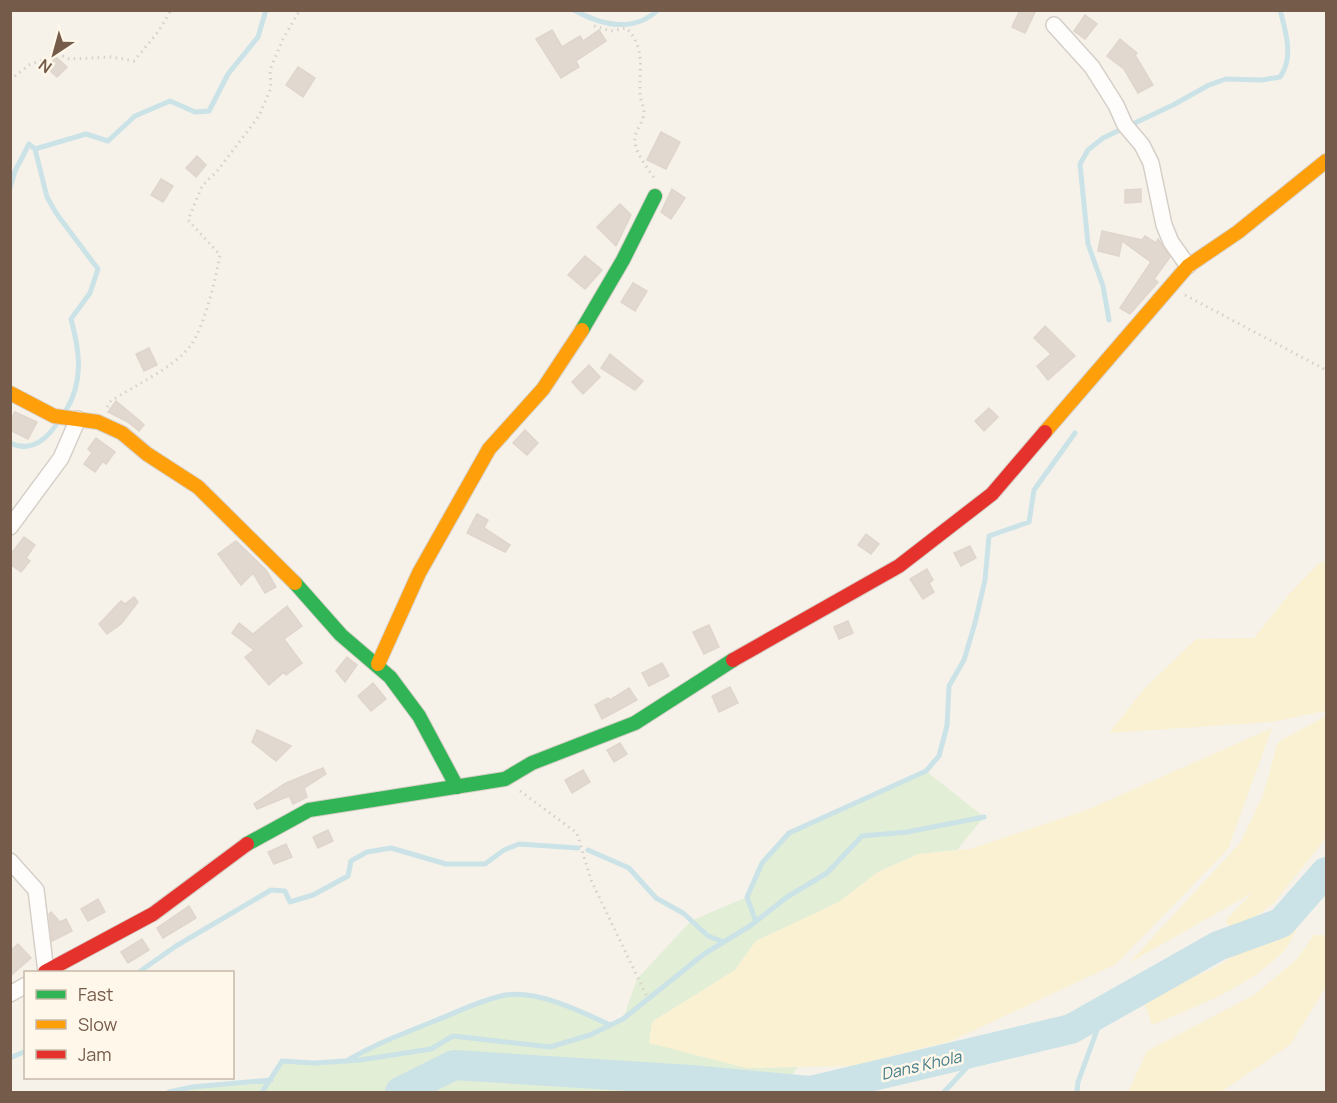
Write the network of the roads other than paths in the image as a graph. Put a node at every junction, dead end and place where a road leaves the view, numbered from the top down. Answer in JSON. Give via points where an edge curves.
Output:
{"nodes":[{"id":1,"x":1054,"y":25,"type":"dead end"},
{"id":2,"x":1326,"y":160,"type":"edge"},
{"id":3,"x":656,"y":196,"type":"road end"},
{"id":4,"x":1188,"y":266,"type":"junction"},
{"id":5,"x":10,"y":393,"type":"edge"},
{"id":6,"x":78,"y":419,"type":"junction"},
{"id":7,"x":10,"y":527,"type":"edge"},
{"id":8,"x":378,"y":664,"type":"junction"},
{"id":9,"x":457,"y":787,"type":"junction"},
{"id":10,"x":10,"y":861,"type":"edge"},
{"id":11,"x":45,"y":971,"type":"edge"},
{"id":12,"x":47,"y":971,"type":"edge"},
{"id":13,"x":24,"y":986,"type":"edge"},
{"id":14,"x":10,"y":994,"type":"edge"}],
"edges":[{"from":1,"to":4,"type":"street","via":[[1092,67],[1125,125],[1142,145],[1154,174],[1164,225]]},
{"from":2,"to":4,"type":"street","via":[[1238,232]]},
{"from":3,"to":8,"type":"street","via":[[576,340],[543,389],[489,449],[419,573]]},
{"from":4,"to":9,"type":"street","via":[[992,494],[899,566],[732,660],[635,723],[532,763],[505,779]]},
{"from":5,"to":6,"type":"street","via":[[54,416]]},
{"from":6,"to":7,"type":"street","via":[[61,458]]},
{"from":6,"to":8,"type":"street","via":[[98,422],[122,433],[198,487],[282,568],[341,635]]},
{"from":8,"to":9,"type":"street","via":[[418,716]]},
{"from":9,"to":12,"type":"street","via":[[309,810],[256,837],[153,914]]},
{"from":10,"to":11,"type":"street","via":[[36,890]]},
{"from":13,"to":14,"type":"street"}]}
